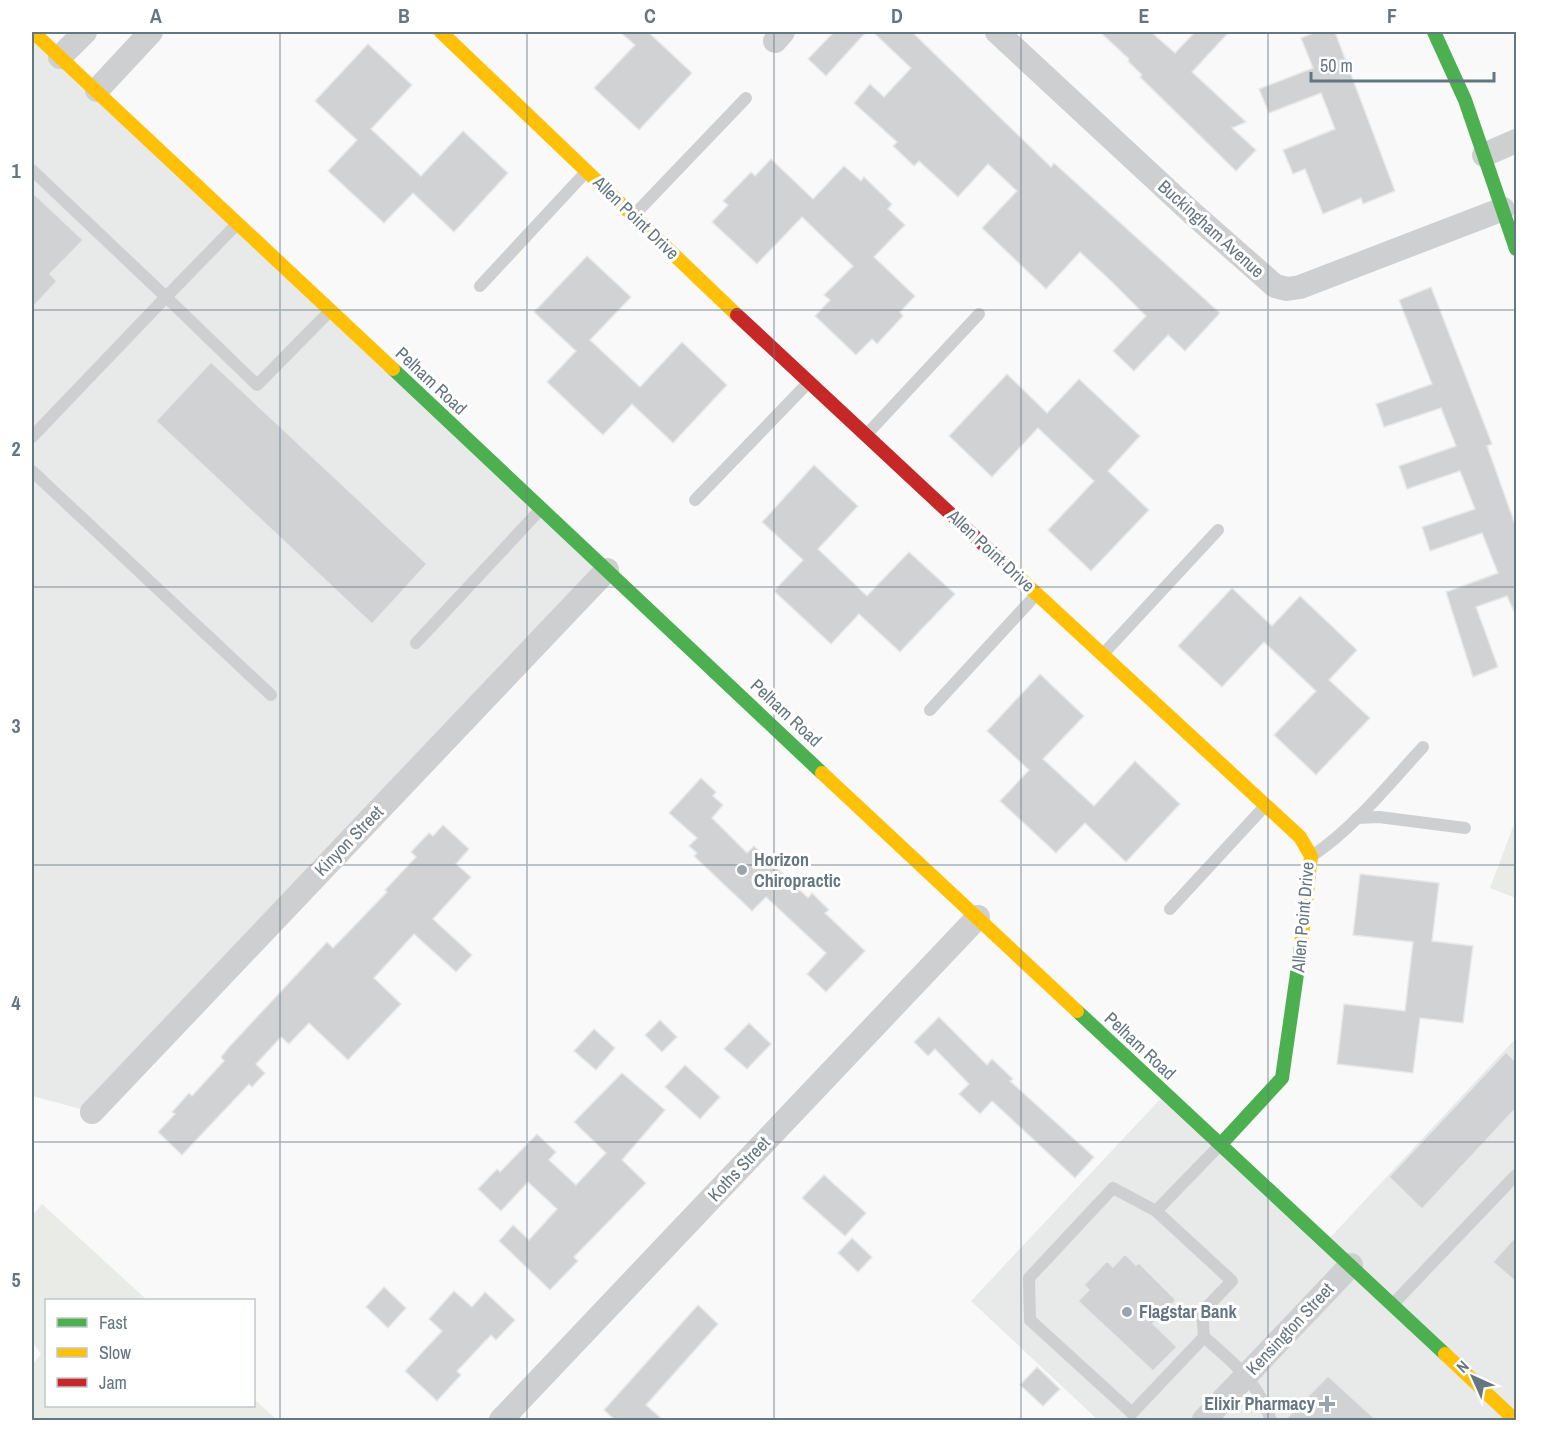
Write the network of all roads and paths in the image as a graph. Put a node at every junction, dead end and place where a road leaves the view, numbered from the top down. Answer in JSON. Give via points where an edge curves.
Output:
{"nodes":[{"id":1,"x":33,"y":32,"type":"edge"},
{"id":2,"x":85,"y":32,"type":"edge"},
{"id":3,"x":151,"y":32,"type":"edge"},
{"id":4,"x":441,"y":32,"type":"edge"},
{"id":5,"x":997,"y":32,"type":"edge"},
{"id":6,"x":1434,"y":32,"type":"edge"},
{"id":7,"x":60,"y":57,"type":"junction"},
{"id":8,"x":97,"y":90,"type":"junction"},
{"id":9,"x":746,"y":98,"type":"dead end"},
{"id":10,"x":1516,"y":141,"type":"edge"},
{"id":11,"x":1484,"y":155,"type":"junction"},
{"id":12,"x":32,"y":170,"type":"edge"},
{"id":13,"x":587,"y":171,"type":"junction"},
{"id":14,"x":1503,"y":210,"type":"junction"},
{"id":15,"x":634,"y":216,"type":"junction"},
{"id":16,"x":237,"y":224,"type":"junction"},
{"id":17,"x":1516,"y":249,"type":"edge"},
{"id":18,"x":480,"y":286,"type":"dead end"},
{"id":19,"x":166,"y":297,"type":"junction"},
{"id":20,"x":330,"y":311,"type":"junction"},
{"id":21,"x":979,"y":314,"type":"dead end"},
{"id":22,"x":808,"y":383,"type":"junction"},
{"id":23,"x":866,"y":435,"type":"junction"},
{"id":24,"x":32,"y":437,"type":"edge"},
{"id":25,"x":32,"y":471,"type":"edge"},
{"id":26,"x":695,"y":500,"type":"dead end"},
{"id":27,"x":541,"y":509,"type":"junction"},
{"id":28,"x":1218,"y":530,"type":"dead end"},
{"id":29,"x":607,"y":570,"type":"junction"},
{"id":30,"x":1037,"y":594,"type":"junction"},
{"id":31,"x":416,"y":643,"type":"dead end"},
{"id":32,"x":1103,"y":654,"type":"junction"},
{"id":33,"x":271,"y":695,"type":"dead end"},
{"id":34,"x":930,"y":710,"type":"dead end"},
{"id":35,"x":1423,"y":747,"type":"dead end"},
{"id":36,"x":1266,"y":805,"type":"junction"},
{"id":37,"x":1357,"y":818,"type":"junction"},
{"id":38,"x":1465,"y":828,"type":"dead end"},
{"id":39,"x":1311,"y":856,"type":"junction"},
{"id":40,"x":1170,"y":909,"type":"dead end"},
{"id":41,"x":978,"y":917,"type":"junction"},
{"id":42,"x":92,"y":1112,"type":"dead end"},
{"id":43,"x":1221,"y":1143,"type":"junction"},
{"id":44,"x":1516,"y":1175,"type":"edge"},
{"id":45,"x":1156,"y":1211,"type":"junction"},
{"id":46,"x":1351,"y":1264,"type":"junction"},
{"id":47,"x":1393,"y":1304,"type":"junction"},
{"id":48,"x":1204,"y":1337,"type":"junction"},
{"id":49,"x":1247,"y":1375,"type":"junction"},
{"id":50,"x":501,"y":1420,"type":"edge"},
{"id":51,"x":1204,"y":1420,"type":"edge"},
{"id":52,"x":1270,"y":1420,"type":"edge"},
{"id":53,"x":1514,"y":1420,"type":"edge"}],
"edges":[{"from":1,"to":7,"type":"main road","name":"Pelham Road"},
{"from":2,"to":7,"type":"street"},
{"from":3,"to":8,"type":"street"},
{"from":4,"to":13,"type":"main road","name":"Allen Point Drive"},
{"from":5,"to":14,"type":"street","name":"Buckingham Avenue","via":[[1275,286],[1300,287]]},
{"from":6,"to":11,"type":"main road","via":[[1465,100]]},
{"from":7,"to":8,"type":"main road","name":"Pelham Road"},
{"from":8,"to":16,"type":"main road","name":"Pelham Road"},
{"from":9,"to":15,"type":"lane"},
{"from":10,"to":11,"type":"street"},
{"from":11,"to":14,"type":"main road"},
{"from":12,"to":19,"type":"lane"},
{"from":13,"to":15,"type":"main road","name":"Allen Point Drive"},
{"from":13,"to":18,"type":"lane"},
{"from":14,"to":17,"type":"main road"},
{"from":15,"to":22,"type":"main road","name":"Allen Point Drive"},
{"from":16,"to":19,"type":"lane"},
{"from":16,"to":20,"type":"main road","name":"Pelham Road"},
{"from":19,"to":20,"type":"lane","via":[[258,385]]},
{"from":19,"to":24,"type":"lane"},
{"from":20,"to":27,"type":"main road","name":"Pelham Road"},
{"from":21,"to":23,"type":"lane"},
{"from":22,"to":23,"type":"main road","name":"Allen Point Drive"},
{"from":22,"to":26,"type":"lane"},
{"from":23,"to":30,"type":"main road","name":"Allen Point Drive"},
{"from":25,"to":33,"type":"lane"},
{"from":27,"to":29,"type":"main road","name":"Pelham Road"},
{"from":27,"to":31,"type":"lane"},
{"from":28,"to":32,"type":"lane"},
{"from":29,"to":41,"type":"main road","name":"Pelham Road"},
{"from":29,"to":42,"type":"street","name":"Kinyon Street"},
{"from":30,"to":32,"type":"main road","name":"Allen Point Drive"},
{"from":30,"to":34,"type":"lane"},
{"from":32,"to":36,"type":"main road","name":"Allen Point Drive"},
{"from":35,"to":37,"type":"lane"},
{"from":36,"to":39,"type":"main road","name":"Allen Point Drive","via":[[1300,837]]},
{"from":36,"to":40,"type":"lane"},
{"from":37,"to":38,"type":"lane","via":[[1379,816]]},
{"from":37,"to":39,"type":"lane"},
{"from":39,"to":43,"type":"main road","name":"Allen Point Drive","via":[[1297,987],[1282,1078]]},
{"from":41,"to":43,"type":"main road","name":"Pelham Road"},
{"from":41,"to":50,"type":"street","name":"Koths Street"},
{"from":43,"to":45,"type":"lane"},
{"from":43,"to":46,"type":"main road","name":"Pelham Road"},
{"from":44,"to":47,"type":"lane"},
{"from":45,"to":48,"type":"lane","via":[[1232,1281],[1202,1312]]},
{"from":45,"to":48,"type":"lane","via":[[1113,1188],[1029,1278],[1030,1320],[1132,1413]]},
{"from":46,"to":47,"type":"main road","name":"Pelham Road"},
{"from":46,"to":49,"type":"street","name":"Kensington Street"},
{"from":47,"to":53,"type":"main road","name":"Pelham Road"},
{"from":48,"to":49,"type":"lane"},
{"from":49,"to":51,"type":"street","name":"Kensington Street"},
{"from":49,"to":52,"type":"lane"}]}
